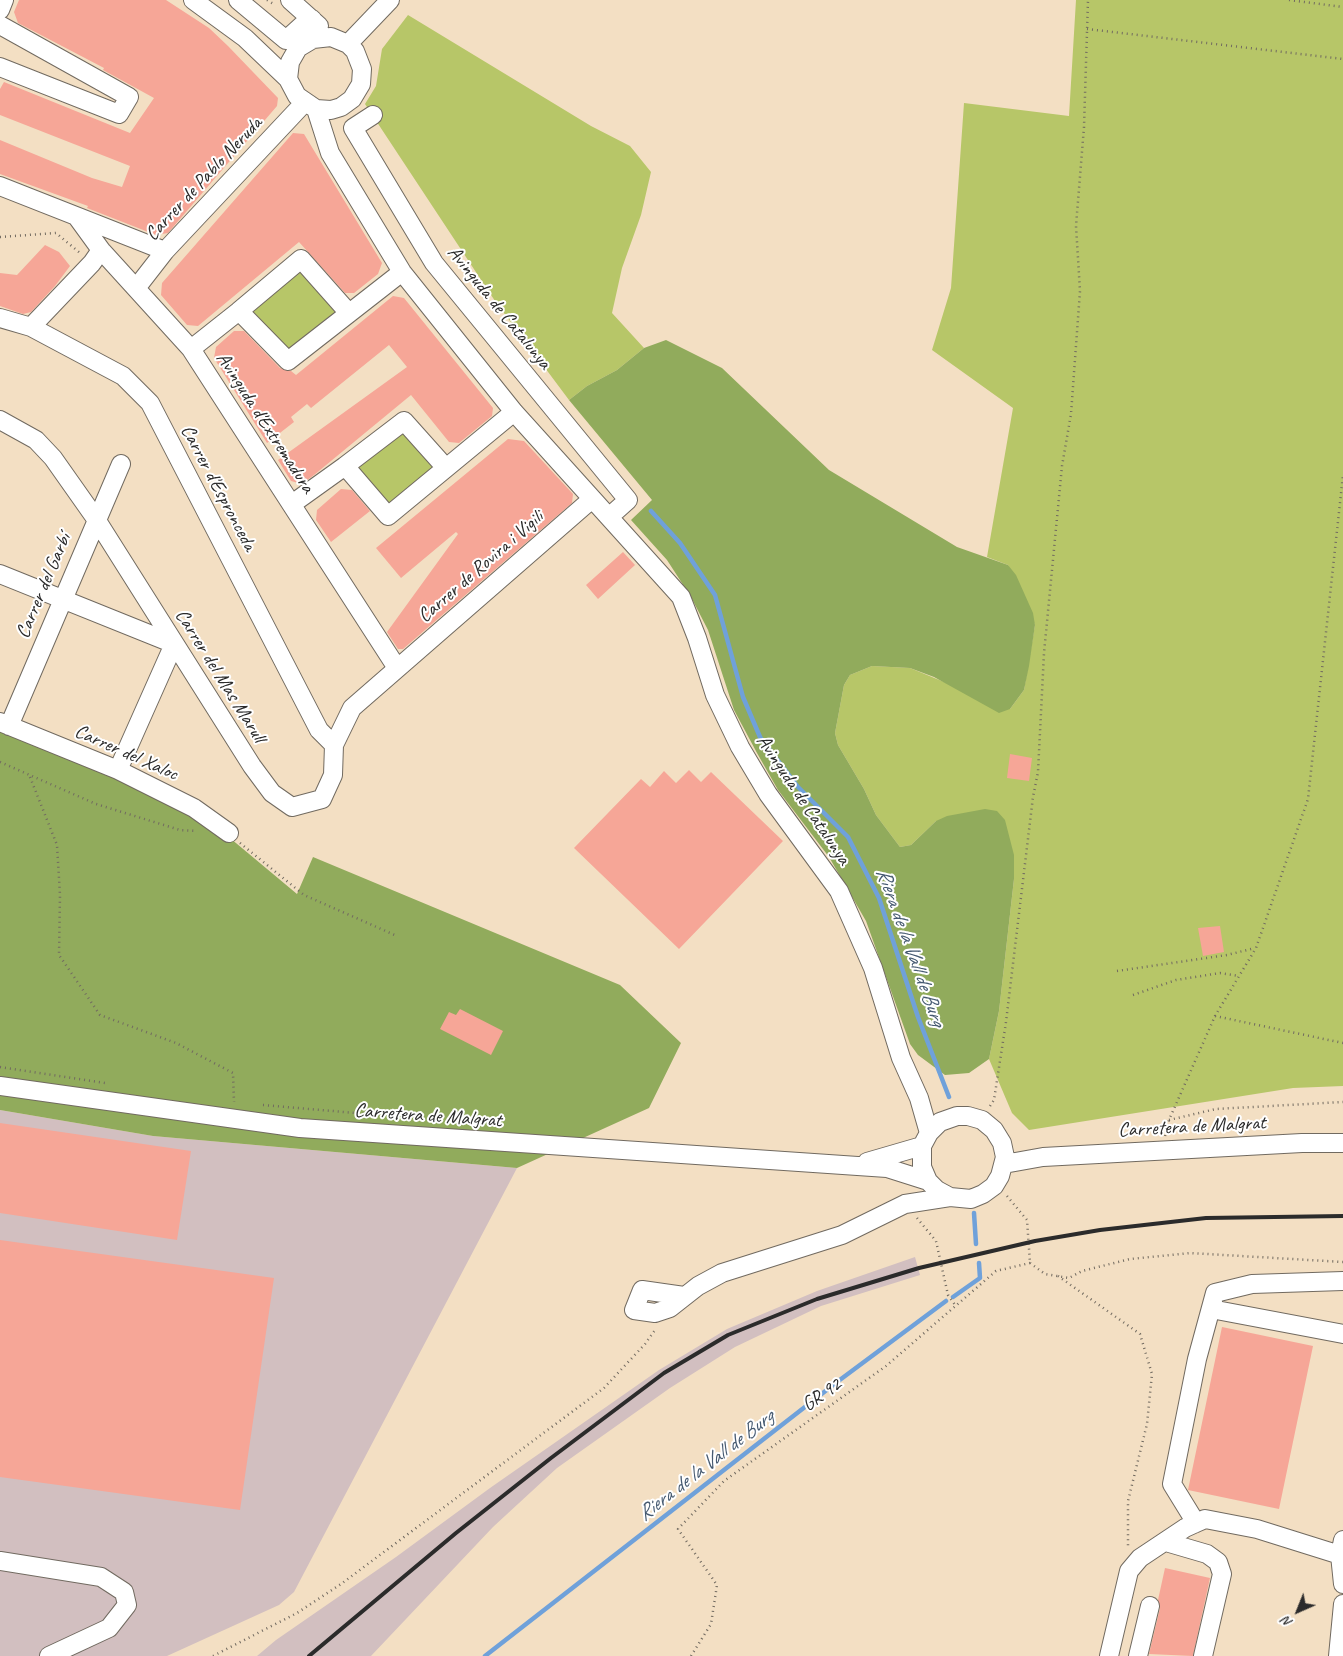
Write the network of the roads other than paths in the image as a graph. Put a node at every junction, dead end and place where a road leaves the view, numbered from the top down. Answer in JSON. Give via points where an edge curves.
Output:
{"nodes":[{"id":1,"x":4,"y":0,"type":"edge"},
{"id":2,"x":193,"y":0,"type":"edge"},
{"id":3,"x":238,"y":0,"type":"edge"},
{"id":4,"x":290,"y":0,"type":"edge"},
{"id":5,"x":390,"y":0,"type":"edge"},
{"id":6,"x":0,"y":10,"type":"edge"},
{"id":7,"x":312,"y":19,"type":"junction"},
{"id":8,"x":0,"y":25,"type":"edge"},
{"id":9,"x":330,"y":37,"type":"junction"},
{"id":10,"x":348,"y":44,"type":"junction"},
{"id":11,"x":0,"y":67,"type":"edge"},
{"id":12,"x":288,"y":79,"type":"junction"},
{"id":13,"x":310,"y":105,"type":"junction"},
{"id":14,"x":373,"y":115,"type":"dead end"},
{"id":15,"x":0,"y":186,"type":"edge"},
{"id":16,"x":77,"y":217,"type":"junction"},
{"id":17,"x":165,"y":251,"type":"junction"},
{"id":18,"x":97,"y":256,"type":"junction"},
{"id":19,"x":402,"y":272,"type":"junction"},
{"id":20,"x":136,"y":287,"type":"junction"},
{"id":21,"x":239,"y":310,"type":"junction"},
{"id":22,"x":348,"y":312,"type":"junction"},
{"id":23,"x":0,"y":318,"type":"edge"},
{"id":24,"x":31,"y":328,"type":"junction"},
{"id":25,"x":191,"y":349,"type":"junction"},
{"id":26,"x":514,"y":412,"type":"junction"},
{"id":27,"x":0,"y":420,"type":"edge"},
{"id":28,"x":121,"y":464,"type":"dead end"},
{"id":29,"x":345,"y":466,"type":"junction"},
{"id":30,"x":446,"y":468,"type":"junction"},
{"id":31,"x":592,"y":499,"type":"junction"},
{"id":32,"x":292,"y":504,"type":"junction"},
{"id":33,"x":609,"y":517,"type":"junction"},
{"id":34,"x":96,"y":519,"type":"junction"},
{"id":35,"x":0,"y":574,"type":"edge"},
{"id":36,"x":62,"y":598,"type":"junction"},
{"id":37,"x":174,"y":644,"type":"junction"},
{"id":38,"x":397,"y":668,"type":"junction"},
{"id":39,"x":4,"y":724,"type":"edge"},
{"id":40,"x":334,"y":745,"type":"junction"},
{"id":41,"x":118,"y":770,"type":"junction"},
{"id":42,"x":228,"y":833,"type":"road end"},
{"id":43,"x":0,"y":1086,"type":"edge"},
{"id":44,"x":930,"y":1134,"type":"junction"},
{"id":45,"x":1002,"y":1143,"type":"junction"},
{"id":46,"x":1343,"y":1143,"type":"edge"},
{"id":47,"x":1043,"y":1157,"type":"junction"},
{"id":48,"x":1004,"y":1164,"type":"junction"},
{"id":49,"x":854,"y":1166,"type":"junction"},
{"id":50,"x":928,"y":1181,"type":"junction"},
{"id":51,"x":950,"y":1197,"type":"junction"},
{"id":52,"x":1343,"y":1281,"type":"edge"},
{"id":53,"x":684,"y":1296,"type":"junction"},
{"id":54,"x":1211,"y":1309,"type":"junction"},
{"id":55,"x":1343,"y":1334,"type":"edge"},
{"id":56,"x":1196,"y":1523,"type":"junction"},
{"id":57,"x":1166,"y":1542,"type":"junction"},
{"id":58,"x":1341,"y":1548,"type":"edge"},
{"id":59,"x":0,"y":1561,"type":"edge"},
{"id":60,"x":1343,"y":1584,"type":"edge"},
{"id":61,"x":1343,"y":1604,"type":"edge"},
{"id":62,"x":1150,"y":1606,"type":"dead end"},
{"id":63,"x":49,"y":1656,"type":"edge"},
{"id":64,"x":1109,"y":1656,"type":"edge"},
{"id":65,"x":1138,"y":1656,"type":"edge"},
{"id":66,"x":1203,"y":1656,"type":"edge"},
{"id":67,"x":1338,"y":1656,"type":"edge"}],
"edges":[{"from":1,"to":6,"type":"street"},
{"from":2,"to":12,"type":"street","via":[[245,38]]},
{"from":3,"to":7,"type":"street","via":[[286,40]]},
{"from":4,"to":7,"type":"street"},
{"from":5,"to":10,"type":"street"},
{"from":7,"to":9,"type":"street"},
{"from":8,"to":11,"type":"street","via":[[129,97],[119,114]]},
{"from":9,"to":10,"type":"street"},
{"from":9,"to":12,"type":"street","via":[[313,38],[298,48],[290,62]]},
{"from":10,"to":13,"type":"street","via":[[355,51],[362,69],[361,84],[352,99],[331,110]]},
{"from":12,"to":13,"type":"street","via":[[297,96]]},
{"from":13,"to":17,"type":"street","name":"Carrer de Pablo Neruda"},
{"from":13,"to":19,"type":"street","name":"Avinguda de Catalunya","via":[[330,153]]},
{"from":14,"to":33,"type":"street","name":"Avinguda de Catalunya","via":[[353,128],[434,263],[628,500]]},
{"from":15,"to":16,"type":"street"},
{"from":16,"to":17,"type":"street"},
{"from":16,"to":18,"type":"street","name":"Avinguda d'Extremadura"},
{"from":17,"to":20,"type":"street","name":"Carrer de Pablo Neruda"},
{"from":18,"to":20,"type":"street","name":"Avinguda d'Extremadura"},
{"from":18,"to":24,"type":"street"},
{"from":19,"to":22,"type":"street"},
{"from":19,"to":26,"type":"street","name":"Avinguda de Catalunya"},
{"from":20,"to":25,"type":"street","name":"Avinguda d'Extremadura"},
{"from":21,"to":22,"type":"street","via":[[288,361]]},
{"from":21,"to":22,"type":"street","via":[[301,259]]},
{"from":21,"to":25,"type":"street"},
{"from":23,"to":24,"type":"street","name":"Carrer d'Espronceda"},
{"from":24,"to":40,"type":"street","name":"Carrer d'Espronceda","via":[[123,376],[150,403],[318,730]]},
{"from":25,"to":32,"type":"street","name":"Avinguda d'Extremadura"},
{"from":26,"to":30,"type":"street"},
{"from":26,"to":31,"type":"street","name":"Avinguda de Catalunya"},
{"from":27,"to":34,"type":"street","name":"Carrer del Mas Marull","via":[[36,440],[53,458]]},
{"from":28,"to":34,"type":"street","name":"Carrer del Garbí"},
{"from":29,"to":30,"type":"street","via":[[404,420]]},
{"from":29,"to":30,"type":"street","via":[[388,516]]},
{"from":29,"to":32,"type":"street"},
{"from":31,"to":33,"type":"street","name":"Avinguda de Catalunya"},
{"from":31,"to":38,"type":"street","name":"Carrer de Rovira i Vigili"},
{"from":32,"to":38,"type":"street","name":"Avinguda d'Extremadura"},
{"from":33,"to":44,"type":"street","name":"Avinguda de Catalunya","via":[[680,596],[698,638],[715,695],[740,747],[768,794],[839,891],[872,968]]},
{"from":34,"to":36,"type":"street","name":"Carrer del Garbí"},
{"from":34,"to":37,"type":"street","name":"Carrer del Mas Marull"},
{"from":35,"to":36,"type":"street"},
{"from":36,"to":37,"type":"street"},
{"from":36,"to":39,"type":"street","name":"Carrer del Garbí"},
{"from":37,"to":40,"type":"street","name":"Carrer del Mas Marull","via":[[252,766],[272,793],[292,806],[322,799],[333,776]]},
{"from":37,"to":41,"type":"street"},
{"from":38,"to":40,"type":"street","name":"Carrer del Mas Marull","via":[[352,708]]},
{"from":39,"to":41,"type":"street","name":"Carrer del Xaloc"},
{"from":41,"to":42,"type":"street","name":"Carrer del Xaloc","via":[[194,808]]},
{"from":43,"to":49,"type":"street","name":"Carretera de Malgrat","via":[[300,1128]]},
{"from":44,"to":45,"type":"street","via":[[957,1116],[982,1120]]},
{"from":44,"to":49,"type":"street","name":"Carretera de Malgrat"},
{"from":44,"to":50,"type":"street","via":[[922,1167]]},
{"from":45,"to":47,"type":"street","name":"Carretera de Malgrat"},
{"from":45,"to":48,"type":"street"},
{"from":46,"to":47,"type":"street","name":"Carretera de Malgrat","via":[[1302,1142]]},
{"from":47,"to":48,"type":"street","name":"Carretera de Malgrat"},
{"from":48,"to":51,"type":"street","via":[[994,1186],[983,1194],[971,1199]]},
{"from":49,"to":50,"type":"street","name":"Carretera de Malgrat","via":[[887,1168]]},
{"from":50,"to":51,"type":"street"},
{"from":51,"to":53,"type":"street","via":[[906,1204],[842,1235],[722,1274]]},
{"from":52,"to":54,"type":"street","via":[[1252,1284],[1215,1293]]},
{"from":53,"to":53,"type":"street","via":[[670,1308],[655,1313],[634,1310],[642,1290]]},
{"from":54,"to":55,"type":"street"},
{"from":54,"to":56,"type":"street","via":[[1197,1359],[1172,1484]]},
{"from":56,"to":57,"type":"street"},
{"from":56,"to":58,"type":"street","via":[[1206,1519]]},
{"from":57,"to":64,"type":"street","via":[[1140,1558],[1129,1571]]},
{"from":57,"to":66,"type":"street","via":[[1207,1554],[1218,1562],[1222,1574]]},
{"from":58,"to":60,"type":"street"},
{"from":59,"to":63,"type":"street","via":[[101,1576],[124,1592],[127,1605],[109,1628]]},
{"from":61,"to":67,"type":"street"},
{"from":62,"to":65,"type":"street"}]}
